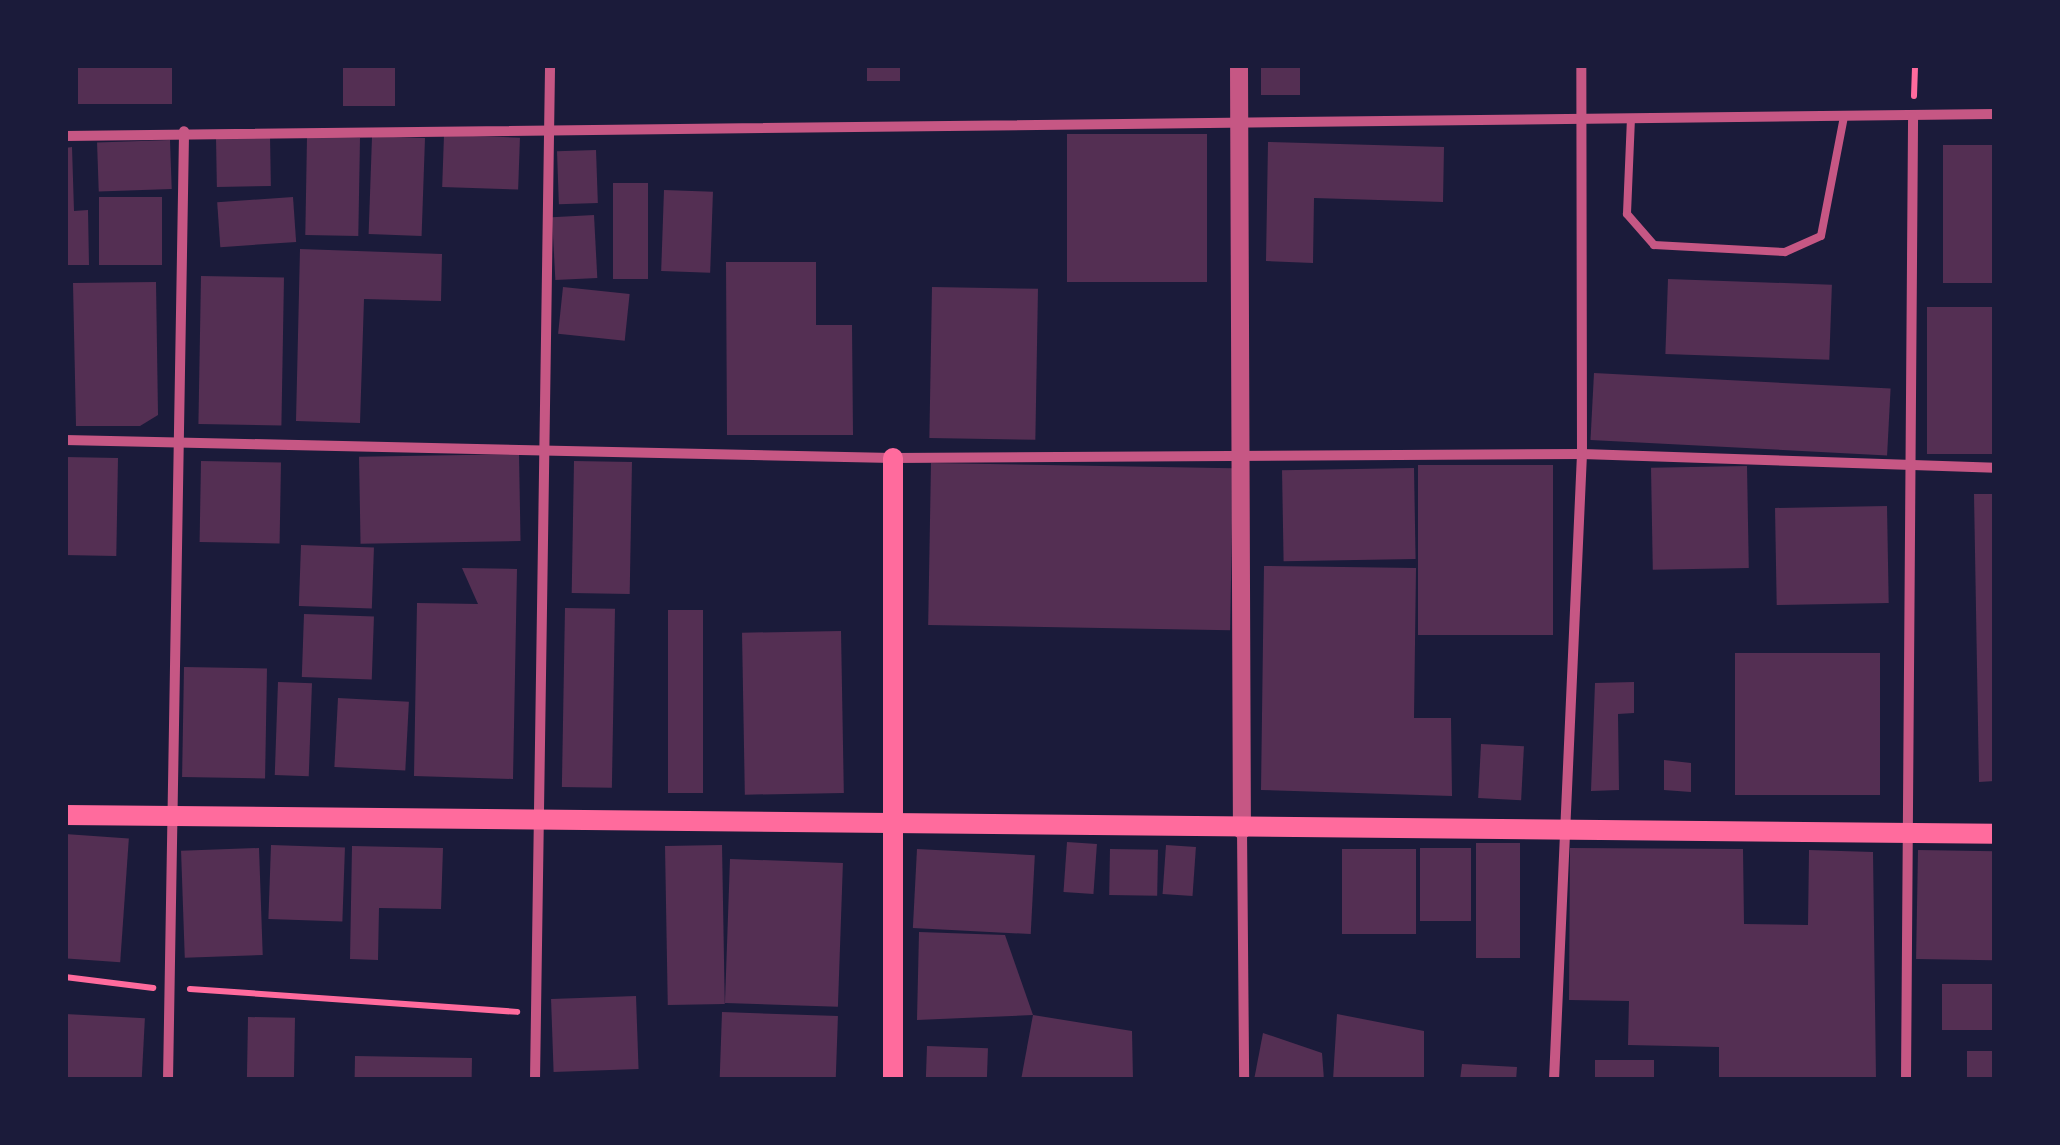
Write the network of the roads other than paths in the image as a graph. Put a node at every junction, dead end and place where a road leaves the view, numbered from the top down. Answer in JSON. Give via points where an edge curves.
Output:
{"nodes":[{"id":1,"x":550,"y":65,"type":"edge"},
{"id":2,"x":1238,"y":65,"type":"edge"},
{"id":3,"x":1580,"y":65,"type":"edge"},
{"id":4,"x":1995,"y":114,"type":"edge"},
{"id":5,"x":1581,"y":116,"type":"junction"},
{"id":6,"x":1631,"y":116,"type":"junction"},
{"id":7,"x":1844,"y":117,"type":"junction"},
{"id":8,"x":1913,"y":117,"type":"junction"},
{"id":9,"x":1240,"y":120,"type":"junction"},
{"id":10,"x":546,"y":126,"type":"junction"},
{"id":11,"x":184,"y":131,"type":"junction"},
{"id":12,"x":65,"y":136,"type":"edge"},
{"id":13,"x":65,"y":440,"type":"edge"},
{"id":14,"x":180,"y":443,"type":"junction"},
{"id":15,"x":549,"y":449,"type":"junction"},
{"id":16,"x":1582,"y":454,"type":"junction"},
{"id":17,"x":893,"y":458,"type":"junction"},
{"id":18,"x":1243,"y":460,"type":"junction"},
{"id":19,"x":1914,"y":467,"type":"junction"},
{"id":20,"x":1995,"y":468,"type":"edge"},
{"id":21,"x":65,"y":815,"type":"edge"},
{"id":22,"x":172,"y":816,"type":"junction"},
{"id":23,"x":538,"y":819,"type":"junction"},
{"id":24,"x":893,"y":827,"type":"junction"},
{"id":25,"x":1565,"y":829,"type":"junction"},
{"id":26,"x":1242,"y":830,"type":"junction"},
{"id":27,"x":1912,"y":833,"type":"junction"},
{"id":28,"x":1995,"y":834,"type":"edge"},
{"id":29,"x":168,"y":1080,"type":"edge"},
{"id":30,"x":535,"y":1080,"type":"edge"},
{"id":31,"x":893,"y":1080,"type":"edge"},
{"id":32,"x":1244,"y":1080,"type":"edge"},
{"id":33,"x":1554,"y":1080,"type":"edge"},
{"id":34,"x":1906,"y":1080,"type":"edge"}],
"edges":[{"from":1,"to":10,"type":"street"},
{"from":2,"to":9,"type":"street"},
{"from":3,"to":5,"type":"street"},
{"from":4,"to":8,"type":"street"},
{"from":5,"to":6,"type":"street"},
{"from":5,"to":9,"type":"street"},
{"from":5,"to":16,"type":"street"},
{"from":6,"to":7,"type":"street"},
{"from":6,"to":7,"type":"lane","via":[[1627,214],[1654,245],[1785,252],[1821,236]]},
{"from":7,"to":8,"type":"street"},
{"from":8,"to":19,"type":"street"},
{"from":9,"to":10,"type":"street"},
{"from":9,"to":18,"type":"street"},
{"from":10,"to":11,"type":"street"},
{"from":10,"to":15,"type":"street"},
{"from":11,"to":12,"type":"street"},
{"from":11,"to":14,"type":"street"},
{"from":13,"to":14,"type":"street"},
{"from":14,"to":15,"type":"street"},
{"from":14,"to":22,"type":"street"},
{"from":15,"to":17,"type":"street"},
{"from":15,"to":23,"type":"street"},
{"from":16,"to":18,"type":"street"},
{"from":16,"to":19,"type":"street"},
{"from":16,"to":25,"type":"street"},
{"from":17,"to":18,"type":"street"},
{"from":17,"to":24,"type":"main road"},
{"from":18,"to":26,"type":"street"},
{"from":19,"to":20,"type":"street"},
{"from":19,"to":27,"type":"street"},
{"from":21,"to":22,"type":"main road"},
{"from":22,"to":23,"type":"main road"},
{"from":22,"to":29,"type":"street"},
{"from":23,"to":24,"type":"main road"},
{"from":23,"to":30,"type":"street"},
{"from":24,"to":26,"type":"main road"},
{"from":24,"to":31,"type":"main road"},
{"from":25,"to":26,"type":"main road"},
{"from":25,"to":27,"type":"main road"},
{"from":25,"to":33,"type":"street"},
{"from":26,"to":32,"type":"street"},
{"from":27,"to":28,"type":"main road"},
{"from":27,"to":34,"type":"street"}]}
